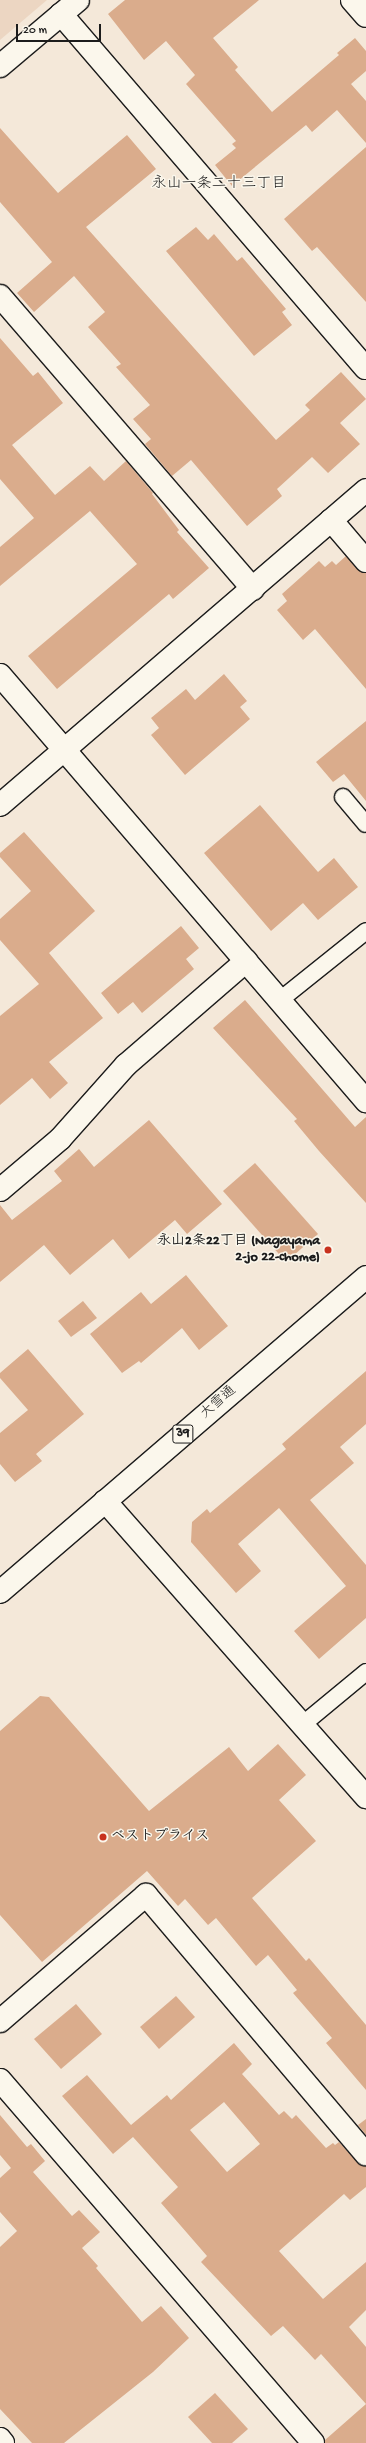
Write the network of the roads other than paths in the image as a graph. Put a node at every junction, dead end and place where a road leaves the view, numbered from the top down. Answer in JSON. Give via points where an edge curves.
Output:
{"nodes":[{"id":1,"x":78,"y":0,"type":"edge"},
{"id":2,"x":352,"y":0,"type":"edge"},
{"id":3,"x":61,"y":14,"type":"junction"},
{"id":4,"x":366,"y":16,"type":"edge"},
{"id":5,"x":0,"y":66,"type":"edge"},
{"id":6,"x":0,"y":296,"type":"edge"},
{"id":7,"x":366,"y":368,"type":"edge"},
{"id":8,"x":366,"y":490,"type":"edge"},
{"id":9,"x":331,"y":520,"type":"junction"},
{"id":10,"x":366,"y":561,"type":"edge"},
{"id":11,"x":253,"y":588,"type":"junction"},
{"id":12,"x":0,"y":675,"type":"edge"},
{"id":13,"x":64,"y":750,"type":"junction"},
{"id":14,"x":343,"y":797,"type":"dead end"},
{"id":15,"x":0,"y":806,"type":"edge"},
{"id":16,"x":366,"y":824,"type":"edge"},
{"id":17,"x":366,"y":931,"type":"edge"},
{"id":18,"x":246,"y":961,"type":"junction"},
{"id":19,"x":280,"y":1000,"type":"junction"},
{"id":20,"x":366,"y":1101,"type":"edge"},
{"id":21,"x":0,"y":1190,"type":"edge"},
{"id":22,"x":366,"y":1277,"type":"edge"},
{"id":23,"x":105,"y":1501,"type":"junction"},
{"id":24,"x":0,"y":1592,"type":"edge"},
{"id":25,"x":366,"y":1672,"type":"edge"},
{"id":26,"x":302,"y":1725,"type":"junction"},
{"id":27,"x":366,"y":1797,"type":"edge"},
{"id":28,"x":0,"y":2021,"type":"edge"},
{"id":29,"x":0,"y":2080,"type":"edge"},
{"id":30,"x":366,"y":2154,"type":"edge"},
{"id":31,"x":0,"y":2439,"type":"edge"},
{"id":32,"x":3,"y":2443,"type":"edge"},
{"id":33,"x":313,"y":2443,"type":"edge"}],
"edges":[{"from":1,"to":3,"type":"main road"},
{"from":2,"to":4,"type":"main road"},
{"from":3,"to":5,"type":"main road"},
{"from":3,"to":7,"type":"main road"},
{"from":6,"to":11,"type":"main road"},
{"from":8,"to":9,"type":"main road"},
{"from":9,"to":10,"type":"main road"},
{"from":9,"to":11,"type":"main road"},
{"from":11,"to":13,"type":"main road"},
{"from":12,"to":13,"type":"main road"},
{"from":13,"to":15,"type":"main road"},
{"from":13,"to":18,"type":"main road"},
{"from":14,"to":16,"type":"lane"},
{"from":17,"to":19,"type":"lane"},
{"from":18,"to":19,"type":"main road"},
{"from":18,"to":21,"type":"main road","via":[[126,1065],[60,1139]]},
{"from":19,"to":20,"type":"main road"},
{"from":22,"to":23,"type":"main road","name":"大雪通","number":"39"},
{"from":23,"to":24,"type":"main road","name":"大雪通","number":"39"},
{"from":23,"to":26,"type":"main road"},
{"from":25,"to":26,"type":"lane"},
{"from":26,"to":27,"type":"main road"},
{"from":28,"to":30,"type":"main road","via":[[146,1895]]},
{"from":29,"to":33,"type":"main road"},
{"from":31,"to":32,"type":"main road"}]}
